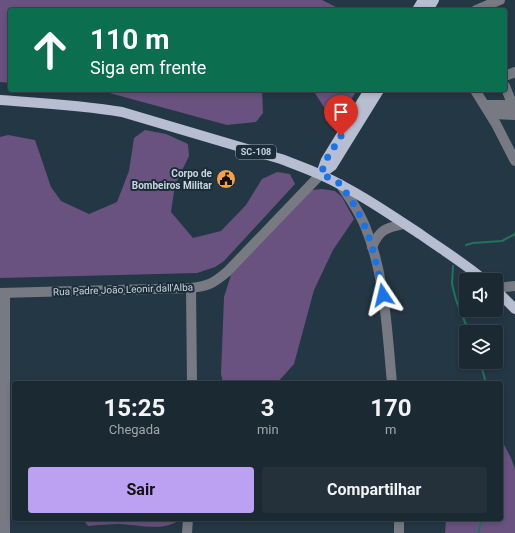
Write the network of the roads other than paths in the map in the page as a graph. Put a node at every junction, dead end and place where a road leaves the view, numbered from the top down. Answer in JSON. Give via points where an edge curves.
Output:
{"nodes":[{"id":1,"x":500,"y":0,"type":"edge"},
{"id":2,"x":481,"y":8,"type":"edge"},
{"id":3,"x":368,"y":92,"type":"edge"},
{"id":4,"x":378,"y":92,"type":"edge"},
{"id":5,"x":476,"y":92,"type":"edge"},
{"id":6,"x":507,"y":92,"type":"edge"},
{"id":7,"x":0,"y":100,"type":"edge"},
{"id":8,"x":488,"y":109,"type":"junction"},
{"id":9,"x":514,"y":111,"type":"edge"},
{"id":10,"x":515,"y":161,"type":"edge"},
{"id":11,"x":321,"y":174,"type":"junction"},
{"id":12,"x":340,"y":184,"type":"junction"},
{"id":13,"x":404,"y":224,"type":"junction"},
{"id":14,"x":372,"y":247,"type":"junction"},
{"id":15,"x":475,"y":273,"type":"edge"},
{"id":16,"x":515,"y":286,"type":"edge"},
{"id":17,"x":191,"y":288,"type":"junction"},
{"id":18,"x":503,"y":288,"type":"edge"},
{"id":19,"x":2,"y":293,"type":"edge"},
{"id":20,"x":503,"y":296,"type":"edge"},
{"id":21,"x":515,"y":309,"type":"edge"},
{"id":22,"x":192,"y":381,"type":"edge"},
{"id":23,"x":392,"y":381,"type":"edge"},
{"id":24,"x":188,"y":521,"type":"edge"},
{"id":25,"x":399,"y":521,"type":"edge"},
{"id":26,"x":5,"y":533,"type":"edge"},
{"id":27,"x":187,"y":533,"type":"edge"},
{"id":28,"x":399,"y":533,"type":"edge"}],
"edges":[{"from":1,"to":2,"type":"street"},
{"from":3,"to":11,"type":"main road","via":[[326,160]]},
{"from":4,"to":11,"type":"main road","via":[[332,166]]},
{"from":5,"to":8,"type":"street"},
{"from":6,"to":9,"type":"street"},
{"from":7,"to":11,"type":"main road","number":"SC-108","via":[[122,112]]},
{"from":8,"to":9,"type":"street"},
{"from":8,"to":10,"type":"street"},
{"from":11,"to":12,"type":"main road","number":"SC-108"},
{"from":11,"to":17,"type":"street","name":"Rua Padre João Leonir dall'Alba","via":[[228,271],[213,283]]},
{"from":12,"to":13,"type":"main road","number":"SC-108"},
{"from":12,"to":14,"type":"street","via":[[366,227]]},
{"from":13,"to":14,"type":"street","via":[[383,231],[376,237]]},
{"from":13,"to":15,"type":"main road","number":"SC-108"},
{"from":14,"to":23,"type":"street","via":[[383,295]]},
{"from":16,"to":18,"type":"street"},
{"from":17,"to":19,"type":"street","name":"Rua Padre João Leonir dall'Alba"},
{"from":17,"to":22,"type":"street"},
{"from":19,"to":26,"type":"street"},
{"from":20,"to":21,"type":"main road"},
{"from":24,"to":27,"type":"street"},
{"from":25,"to":28,"type":"street"}]}
